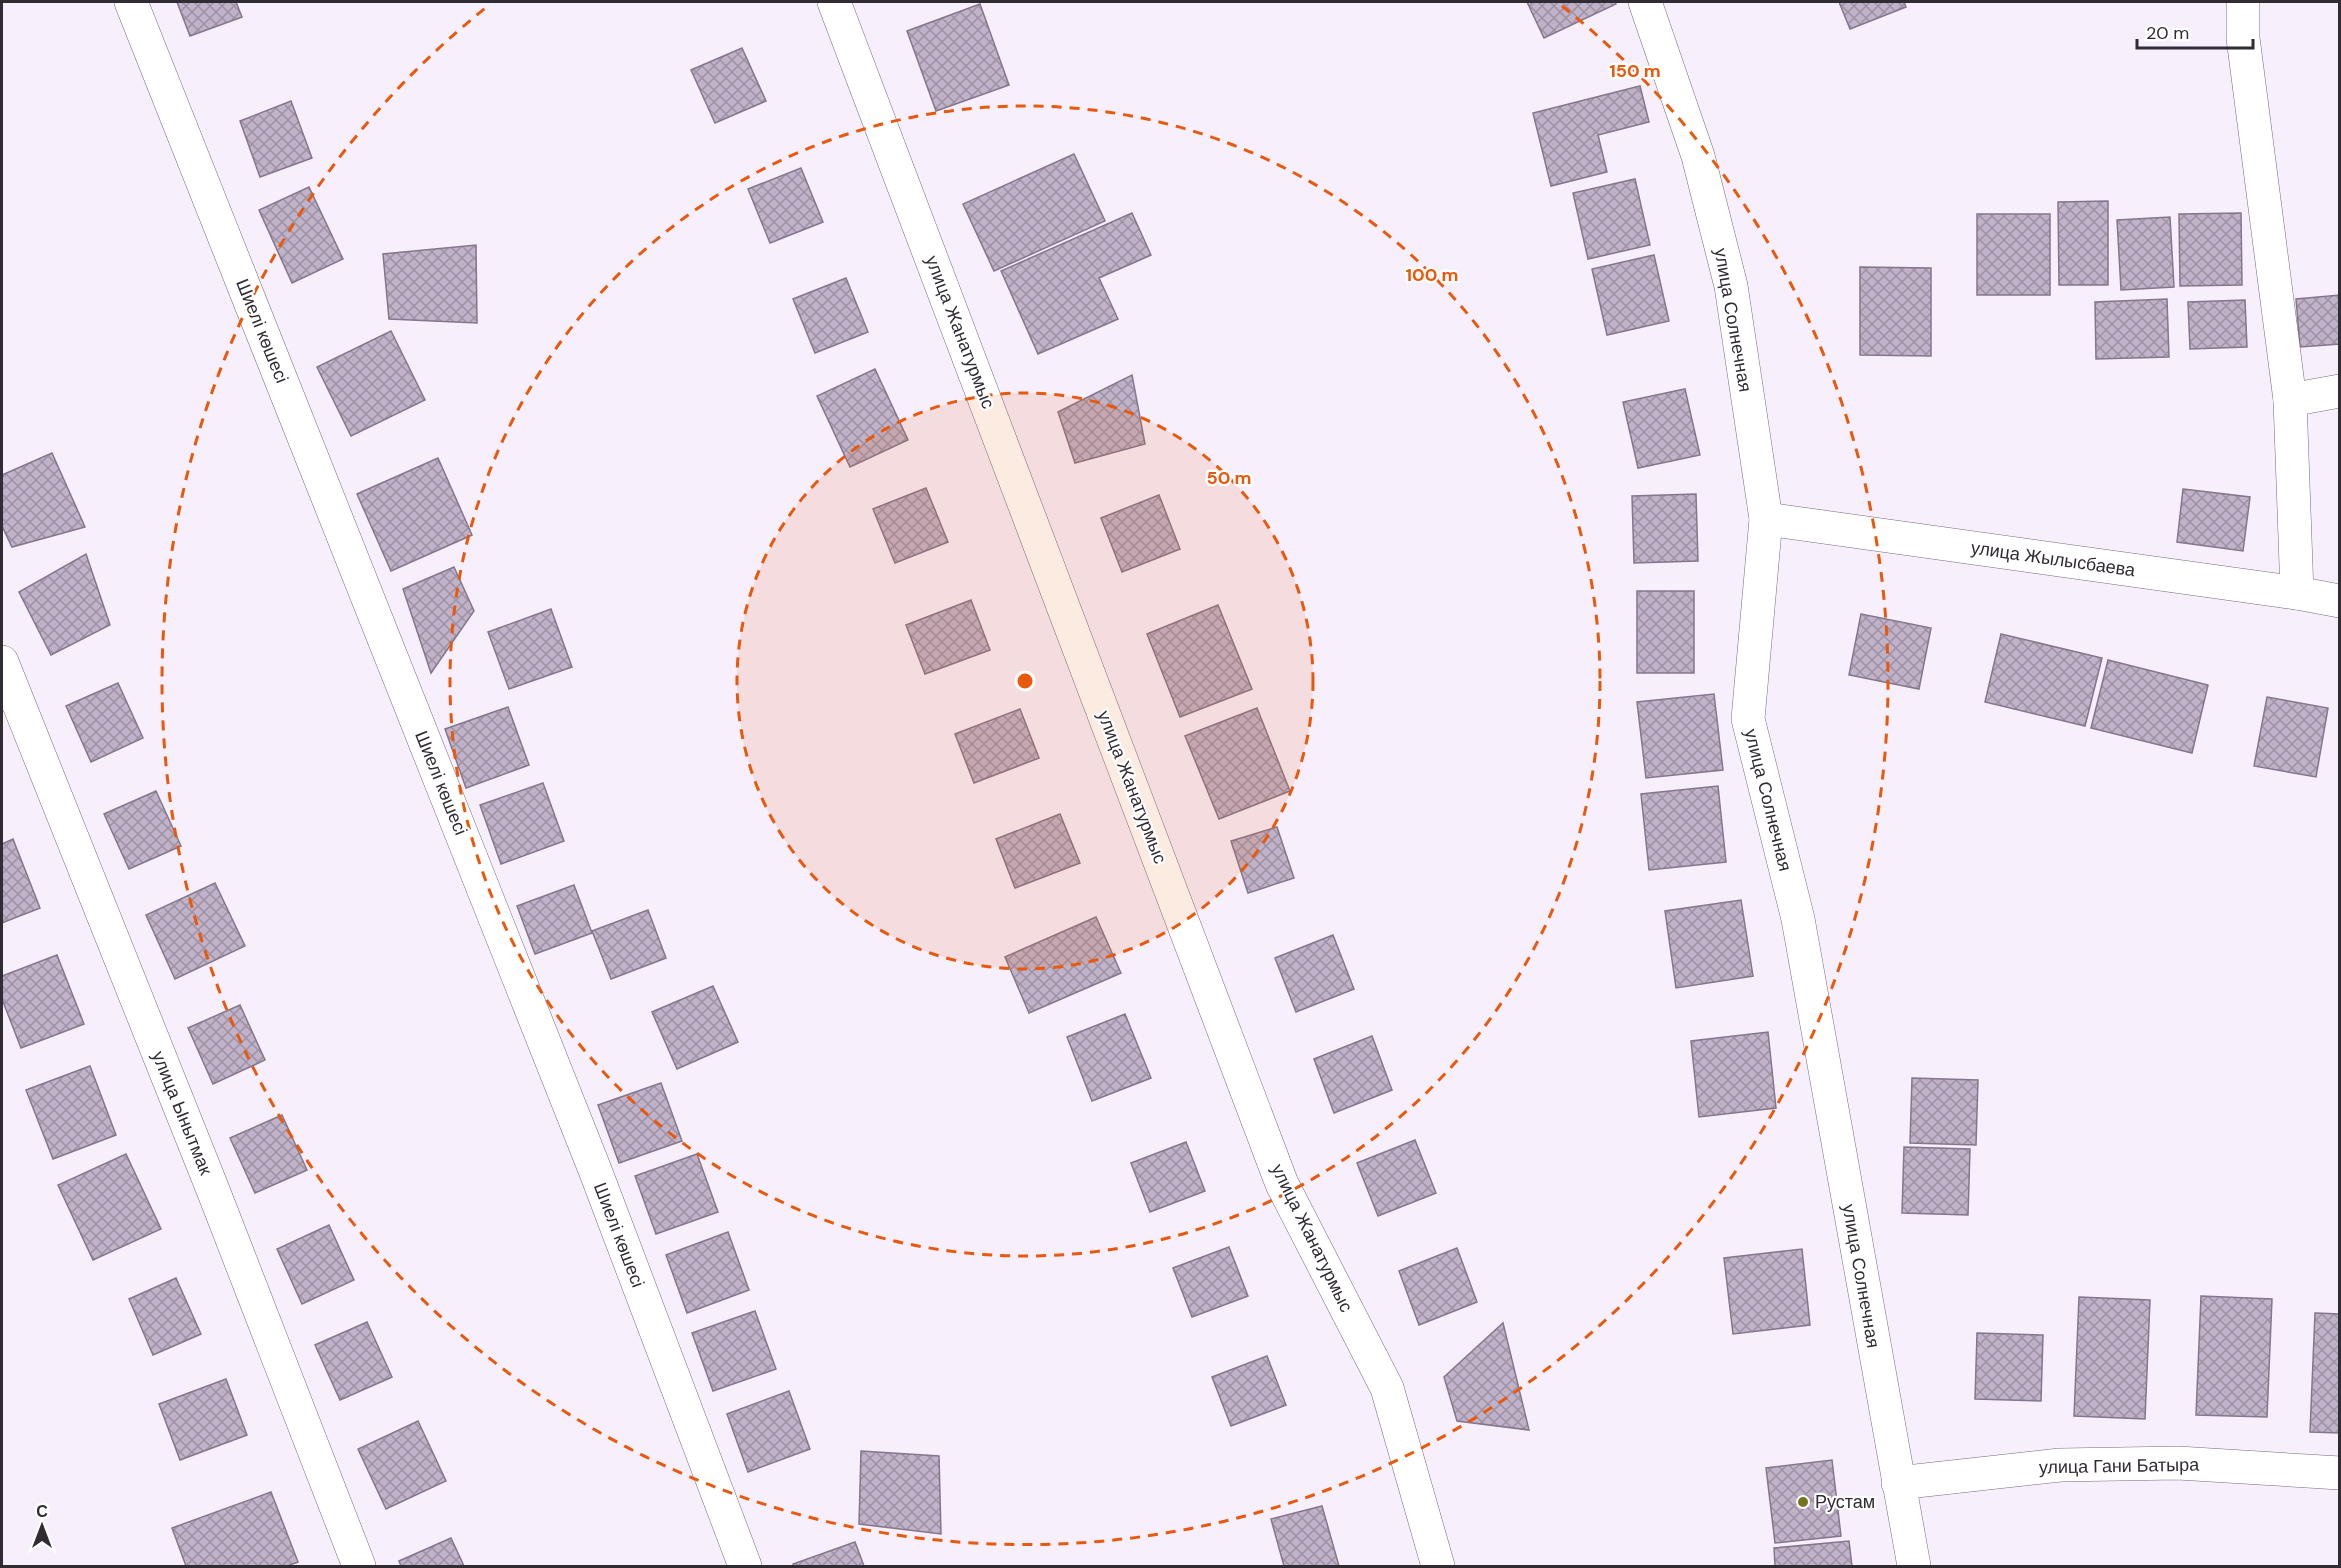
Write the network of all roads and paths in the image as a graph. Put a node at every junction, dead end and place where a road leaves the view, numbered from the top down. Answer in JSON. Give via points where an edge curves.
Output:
{"nodes":[{"id":1,"x":130,"y":2,"type":"edge"},
{"id":2,"x":834,"y":2,"type":"edge"},
{"id":3,"x":1645,"y":2,"type":"edge"},
{"id":4,"x":2243,"y":2,"type":"edge"},
{"id":5,"x":2340,"y":391,"type":"edge"},
{"id":6,"x":2290,"y":400,"type":"junction"},
{"id":7,"x":1766,"y":519,"type":"junction"},
{"id":8,"x":2298,"y":593,"type":"junction"},
{"id":9,"x":2340,"y":601,"type":"edge"},
{"id":10,"x":2,"y":662,"type":"edge"},
{"id":11,"x":2340,"y":1473,"type":"edge"},
{"id":12,"x":1898,"y":1483,"type":"junction"},
{"id":13,"x":359,"y":1566,"type":"edge"},
{"id":14,"x":744,"y":1566,"type":"edge"},
{"id":15,"x":1438,"y":1566,"type":"edge"},
{"id":16,"x":1914,"y":1566,"type":"edge"}],
"edges":[{"from":1,"to":14,"type":"street","name":"Шиелі көшесі","via":[[595,1170]]},
{"from":2,"to":15,"type":"street","name":"улица Жанатурмыс","via":[[1282,1184],[1387,1388]]},
{"from":3,"to":7,"type":"street","name":"улица Солнечная","via":[[1698,156],[1731,286]]},
{"from":4,"to":6,"type":"street","via":[[2243,38]]},
{"from":5,"to":6,"type":"street"},
{"from":6,"to":8,"type":"street"},
{"from":7,"to":8,"type":"street","name":"улица Жылысбаева"},
{"from":7,"to":12,"type":"street","name":"улица Солнечная","via":[[1748,719],[1798,919]]},
{"from":8,"to":9,"type":"street","name":"улица Жылысбаева"},
{"from":10,"to":13,"type":"street","name":"улица Ынытмак"},
{"from":11,"to":12,"type":"street","name":"улица Гани Батыра","via":[[2178,1463],[2060,1465]]},
{"from":12,"to":16,"type":"street","name":"улица Солнечная"}]}
